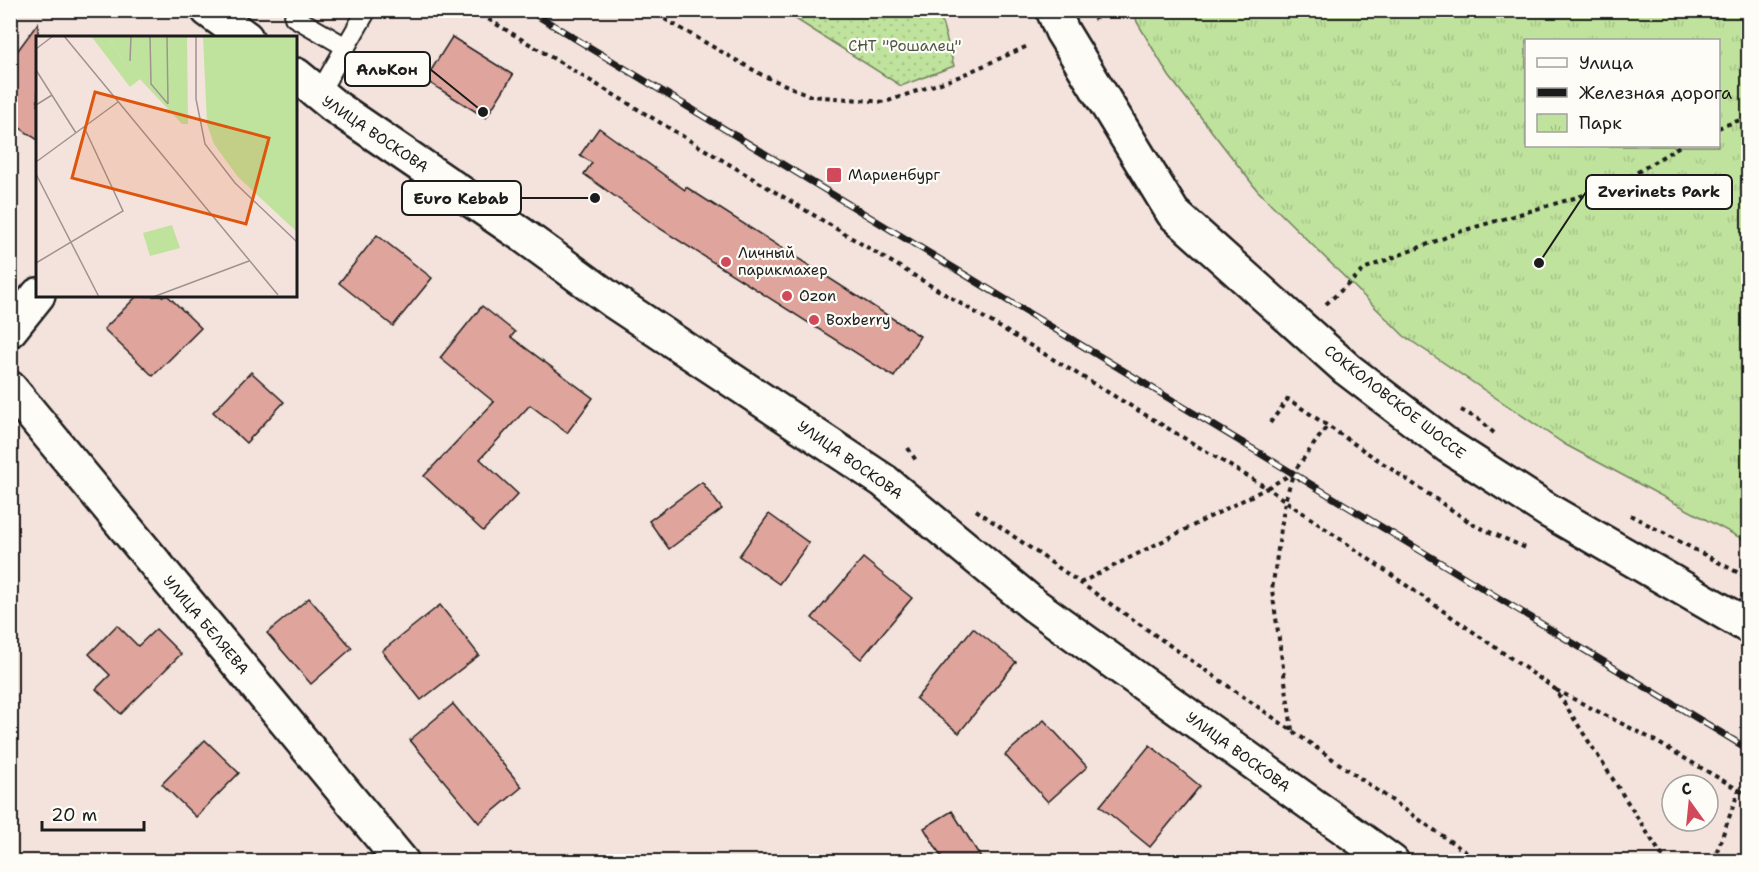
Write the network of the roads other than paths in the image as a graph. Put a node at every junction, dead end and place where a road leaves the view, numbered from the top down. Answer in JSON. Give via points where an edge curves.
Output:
{"nodes":[{"id":1,"x":208,"y":10,"type":"edge"},
{"id":2,"x":299,"y":10,"type":"edge"},
{"id":3,"x":367,"y":10,"type":"edge"},
{"id":4,"x":1058,"y":21,"type":"edge"},
{"id":5,"x":242,"y":36,"type":"edge"},
{"id":6,"x":346,"y":47,"type":"junction"},
{"id":7,"x":307,"y":85,"type":"edge"},
{"id":8,"x":36,"y":297,"type":"edge"},
{"id":9,"x":10,"y":330,"type":"edge"},
{"id":10,"x":10,"y":388,"type":"edge"},
{"id":11,"x":1749,"y":626,"type":"edge"},
{"id":12,"x":402,"y":861,"type":"edge"},
{"id":13,"x":1392,"y":861,"type":"edge"}],
"edges":[{"from":1,"to":5,"type":"street"},
{"from":2,"to":6,"type":"lane","via":[[294,17]]},
{"from":3,"to":6,"type":"lane"},
{"from":4,"to":11,"type":"street","name":"СОККОЛОВСКОЕ ШОССЕ","via":[[1173,213],[1347,369],[1448,446],[1550,511]]},
{"from":6,"to":7,"type":"lane"},
{"from":7,"to":13,"type":"street","name":"УЛИЦА ВОСКОВА","via":[[613,301],[884,480],[1034,605]]},
{"from":8,"to":9,"type":"street"},
{"from":10,"to":12,"type":"street","name":"УЛИЦА БЕЛЯЕВА"}]}
